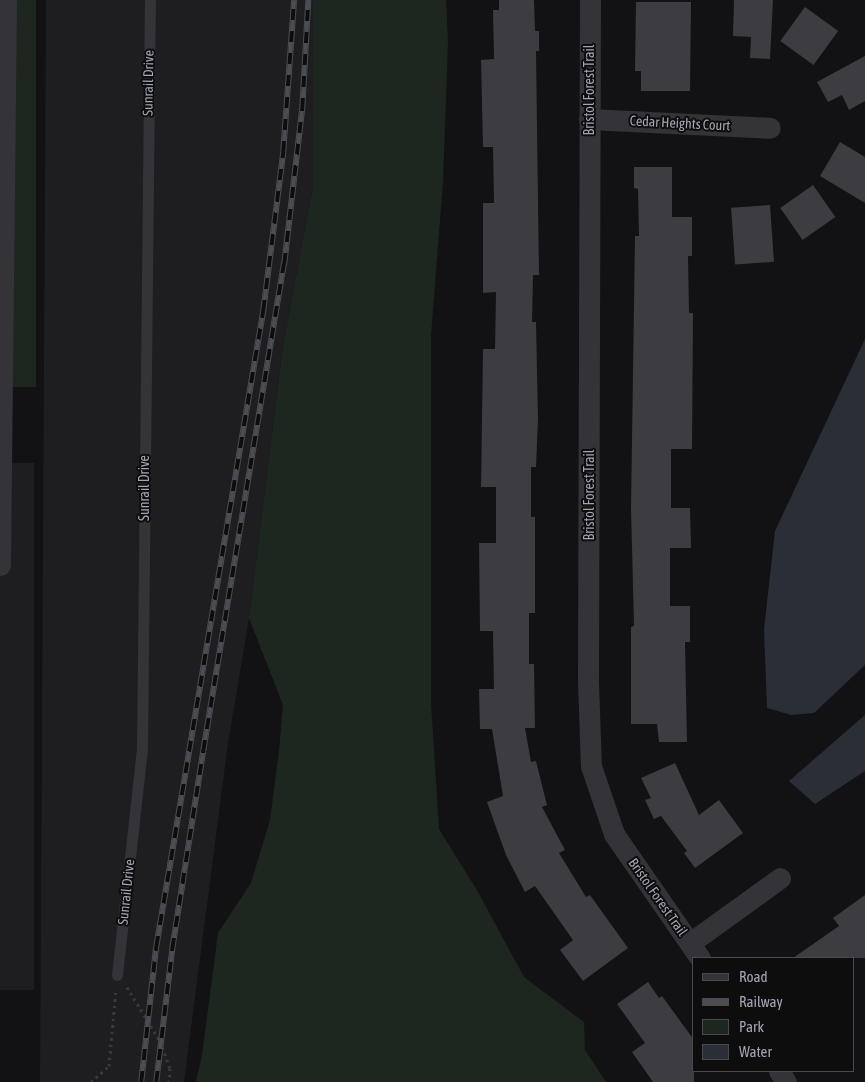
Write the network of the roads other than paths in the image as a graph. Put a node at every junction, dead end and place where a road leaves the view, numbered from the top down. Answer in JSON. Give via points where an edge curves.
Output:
{"nodes":[{"id":1,"x":6,"y":0,"type":"edge"},
{"id":2,"x":150,"y":0,"type":"edge"},
{"id":3,"x":590,"y":0,"type":"edge"},
{"id":4,"x":589,"y":119,"type":"junction"},
{"id":5,"x":770,"y":128,"type":"dead end"},
{"id":6,"x":0,"y":565,"type":"edge"},
{"id":7,"x":780,"y":878,"type":"dead end"},
{"id":8,"x":695,"y":951,"type":"edge"},
{"id":9,"x":117,"y":975,"type":"road end"}],
"edges":[{"from":1,"to":6,"type":"street"},
{"from":2,"to":9,"type":"lane","name":"Sunrail Drive","via":[[142,746]]},
{"from":3,"to":4,"type":"street","name":"Bristol Forest Trail"},
{"from":4,"to":5,"type":"street","name":"Cedar Heights Court"},
{"from":4,"to":8,"type":"street","name":"Bristol Forest Trail","via":[[591,766],[614,834]]},
{"from":7,"to":8,"type":"street"}]}
